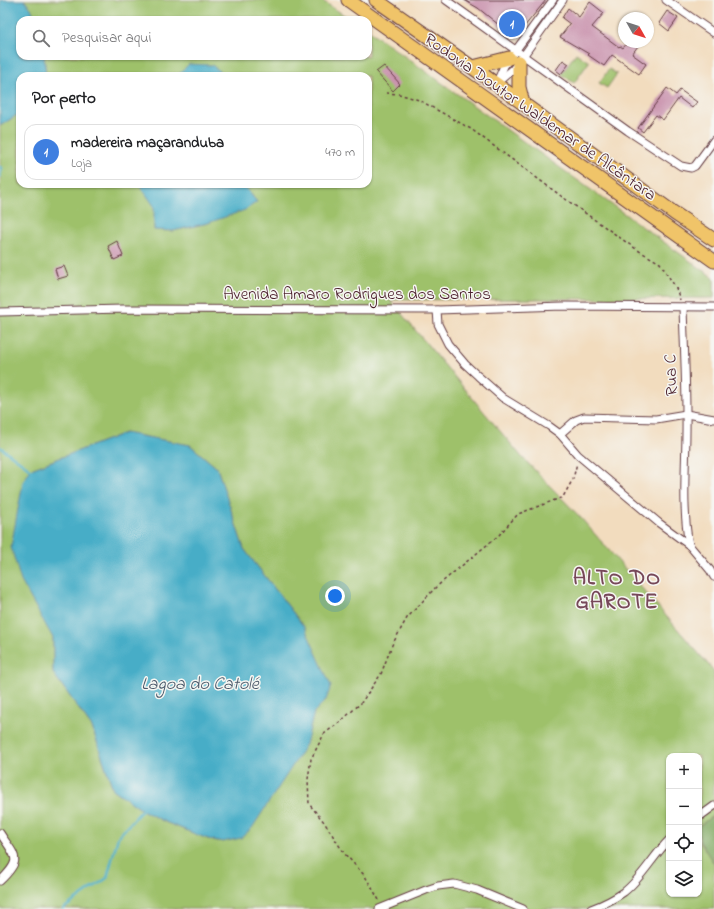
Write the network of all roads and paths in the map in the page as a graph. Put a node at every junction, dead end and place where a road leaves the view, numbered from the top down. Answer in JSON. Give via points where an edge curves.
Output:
{"nodes":[{"id":1,"x":348,"y":0,"type":"edge"},
{"id":2,"x":376,"y":0,"type":"edge"},
{"id":3,"x":446,"y":0,"type":"edge"},
{"id":4,"x":553,"y":0,"type":"edge"},
{"id":5,"x":562,"y":0,"type":"edge"},
{"id":6,"x":666,"y":0,"type":"edge"},
{"id":7,"x":370,"y":16,"type":"edge"},
{"id":8,"x":372,"y":17,"type":"edge"},
{"id":9,"x":714,"y":33,"type":"edge"},
{"id":10,"x":517,"y":57,"type":"junction"},
{"id":11,"x":473,"y":67,"type":"junction"},
{"id":12,"x":496,"y":84,"type":"junction"},
{"id":13,"x":386,"y":93,"type":"dead end"},
{"id":14,"x":523,"y":103,"type":"junction"},
{"id":15,"x":714,"y":140,"type":"edge"},
{"id":16,"x":714,"y":240,"type":"edge"},
{"id":17,"x":714,"y":261,"type":"edge"},
{"id":18,"x":683,"y":307,"type":"junction"},
{"id":19,"x":714,"y":308,"type":"edge"},
{"id":20,"x":437,"y":310,"type":"junction"},
{"id":21,"x":0,"y":312,"type":"edge"},
{"id":22,"x":686,"y":414,"type":"junction"},
{"id":23,"x":714,"y":419,"type":"edge"},
{"id":24,"x":560,"y":434,"type":"junction"},
{"id":25,"x":578,"y":455,"type":"junction"},
{"id":26,"x":689,"y":545,"type":"junction"},
{"id":27,"x":714,"y":577,"type":"edge"},
{"id":28,"x":714,"y":806,"type":"edge"},
{"id":29,"x":702,"y":815,"type":"edge"},
{"id":30,"x":0,"y":833,"type":"edge"},
{"id":31,"x":666,"y":843,"type":"edge"},
{"id":32,"x":0,"y":881,"type":"edge"},
{"id":33,"x":381,"y":908,"type":"edge"},
{"id":34,"x":523,"y":909,"type":"edge"},
{"id":35,"x":591,"y":909,"type":"edge"}],
"edges":[{"from":1,"to":7,"type":"highway","name":"Rodovia Doutor Waldemar de Alcântara"},
{"from":2,"to":11,"type":"highway","name":"Rodovia Doutor Waldemar de Alcântara"},
{"from":3,"to":10,"type":"street"},
{"from":4,"to":10,"type":"street"},
{"from":5,"to":10,"type":"street"},
{"from":6,"to":9,"type":"street"},
{"from":8,"to":17,"type":"highway","name":"Rodovia Doutor Waldemar de Alcântara"},
{"from":10,"to":11,"type":"highway"},
{"from":10,"to":12,"type":"street","via":[[513,69]]},
{"from":10,"to":12,"type":"street","via":[[504,66]]},
{"from":10,"to":14,"type":"highway"},
{"from":10,"to":15,"type":"street","via":[[681,166],[695,166]]},
{"from":11,"to":12,"type":"highway","name":"Rodovia Doutor Waldemar de Alcântara"},
{"from":12,"to":14,"type":"highway","name":"Rodovia Doutor Waldemar de Alcântara"},
{"from":13,"to":18,"type":"path","via":[[419,100],[472,129],[567,200],[660,263],[676,288]]},
{"from":14,"to":16,"type":"highway","name":"Rodovia Doutor Waldemar de Alcântara"},
{"from":18,"to":19,"type":"street","name":"Avenida Amaro Rodrigues dos Santos"},
{"from":18,"to":20,"type":"street","name":"Avenida Amaro Rodrigues dos Santos","via":[[564,306]]},
{"from":18,"to":22,"type":"street","name":"Rua C"},
{"from":20,"to":21,"type":"street","name":"Avenida Amaro Rodrigues dos Santos","via":[[123,309]]},
{"from":20,"to":24,"type":"street","via":[[441,331],[465,364],[503,398]]},
{"from":22,"to":23,"type":"street","name":"Rua C"},
{"from":22,"to":24,"type":"street","via":[[656,419],[584,417],[576,420]]},
{"from":22,"to":26,"type":"street","via":[[686,529]]},
{"from":24,"to":25,"type":"street"},
{"from":25,"to":26,"type":"street"},
{"from":25,"to":33,"type":"path","via":[[573,479],[563,497],[518,514],[499,535],[436,587],[407,618],[392,645],[381,674],[361,703],[324,734],[311,760],[308,778],[310,804],[344,854],[365,876]]},
{"from":26,"to":27,"type":"street"},
{"from":28,"to":29,"type":"street"},
{"from":30,"to":32,"type":"street","via":[[15,855],[13,867]]},
{"from":31,"to":35,"type":"street","via":[[624,892]]},
{"from":33,"to":34,"type":"street","via":[[438,886],[454,884],[477,890]]}]}
